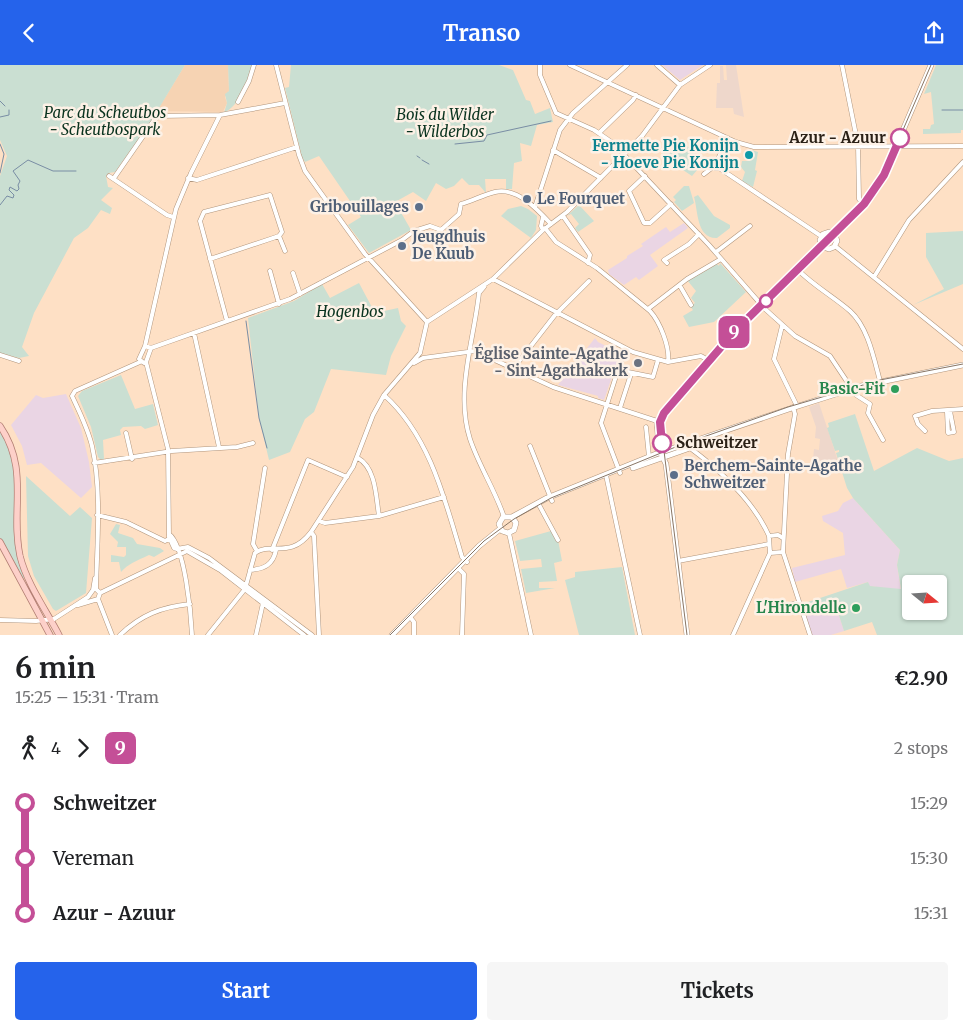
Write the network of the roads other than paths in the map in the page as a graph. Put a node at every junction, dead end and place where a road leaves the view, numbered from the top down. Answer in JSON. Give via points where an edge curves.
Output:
{"nodes":[{"id":1,"x":254,"y":65,"type":"edge"},
{"id":2,"x":276,"y":65,"type":"edge"},
{"id":3,"x":540,"y":65,"type":"edge"},
{"id":4,"x":570,"y":65,"type":"edge"},
{"id":5,"x":627,"y":65,"type":"edge"},
{"id":6,"x":657,"y":65,"type":"edge"},
{"id":7,"x":710,"y":65,"type":"edge"},
{"id":8,"x":842,"y":65,"type":"edge"},
{"id":9,"x":931,"y":65,"type":"edge"},
{"id":10,"x":608,"y":82,"type":"junction"},
{"id":11,"x":680,"y":85,"type":"junction"},
{"id":12,"x":636,"y":95,"type":"junction"},
{"id":13,"x":238,"y":102,"type":"dead end"},
{"id":14,"x":285,"y":103,"type":"junction"},
{"id":15,"x":664,"y":107,"type":"junction"},
{"id":16,"x":220,"y":115,"type":"junction"},
{"id":17,"x":567,"y":120,"type":"junction"},
{"id":18,"x":599,"y":133,"type":"junction"},
{"id":19,"x":728,"y":137,"type":"junction"},
{"id":20,"x":858,"y":145,"type":"junction"},
{"id":21,"x":898,"y":145,"type":"junction"},
{"id":22,"x":963,"y":146,"type":"edge"},
{"id":23,"x":297,"y":147,"type":"junction"},
{"id":24,"x":552,"y":149,"type":"junction"},
{"id":25,"x":624,"y":155,"type":"junction"},
{"id":26,"x":717,"y":161,"type":"junction"},
{"id":27,"x":963,"y":162,"type":"edge"},
{"id":28,"x":713,"y":167,"type":"junction"},
{"id":29,"x":719,"y":168,"type":"junction"},
{"id":30,"x":704,"y":174,"type":"dead end"},
{"id":31,"x":644,"y":176,"type":"junction"},
{"id":32,"x":188,"y":178,"type":"junction"},
{"id":33,"x":601,"y":178,"type":"junction"},
{"id":34,"x":671,"y":204,"type":"junction"},
{"id":35,"x":865,"y":205,"type":"junction"},
{"id":36,"x":533,"y":206,"type":"junction"},
{"id":37,"x":563,"y":216,"type":"junction"},
{"id":38,"x":174,"y":217,"type":"junction"},
{"id":39,"x":543,"y":217,"type":"junction"},
{"id":40,"x":551,"y":224,"type":"junction"},
{"id":41,"x":750,"y":226,"type":"dead end"},
{"id":42,"x":544,"y":229,"type":"junction"},
{"id":43,"x":699,"y":234,"type":"junction"},
{"id":44,"x":835,"y":235,"type":"junction"},
{"id":45,"x":279,"y":236,"type":"junction"},
{"id":46,"x":821,"y":236,"type":"junction"},
{"id":47,"x":835,"y":246,"type":"junction"},
{"id":48,"x":823,"y":247,"type":"junction"},
{"id":49,"x":285,"y":251,"type":"dead end"},
{"id":50,"x":716,"y":252,"type":"junction"},
{"id":51,"x":368,"y":257,"type":"junction"},
{"id":52,"x":210,"y":259,"type":"junction"},
{"id":53,"x":721,"y":259,"type":"junction"},
{"id":54,"x":664,"y":260,"type":"dead end"},
{"id":55,"x":588,"y":263,"type":"junction"},
{"id":56,"x":798,"y":270,"type":"junction"},
{"id":57,"x":270,"y":271,"type":"dead end"},
{"id":58,"x":294,"y":273,"type":"dead end"},
{"id":59,"x":874,"y":277,"type":"junction"},
{"id":60,"x":493,"y":279,"type":"junction"},
{"id":61,"x":589,"y":281,"type":"dead end"},
{"id":62,"x":680,"y":286,"type":"junction"},
{"id":63,"x":477,"y":292,"type":"junction"},
{"id":64,"x":300,"y":295,"type":"junction"},
{"id":65,"x":279,"y":304,"type":"junction"},
{"id":66,"x":691,"y":305,"type":"dead end"},
{"id":67,"x":762,"y":306,"type":"junction"},
{"id":68,"x":648,"y":309,"type":"junction"},
{"id":69,"x":557,"y":313,"type":"junction"},
{"id":70,"x":227,"y":321,"type":"junction"},
{"id":71,"x":427,"y":322,"type":"junction"},
{"id":72,"x":782,"y":326,"type":"junction"},
{"id":73,"x":194,"y":333,"type":"junction"},
{"id":74,"x":145,"y":346,"type":"junction"},
{"id":75,"x":151,"y":348,"type":"junction"},
{"id":76,"x":626,"y":349,"type":"junction"},
{"id":77,"x":963,"y":349,"type":"edge"},
{"id":78,"x":469,"y":351,"type":"junction"},
{"id":79,"x":420,"y":353,"type":"junction"},
{"id":80,"x":0,"y":355,"type":"edge"},
{"id":81,"x":423,"y":358,"type":"junction"},
{"id":82,"x":658,"y":360,"type":"junction"},
{"id":83,"x":19,"y":361,"type":"dead end"},
{"id":84,"x":710,"y":361,"type":"junction"},
{"id":85,"x":140,"y":362,"type":"junction"},
{"id":86,"x":146,"y":362,"type":"junction"},
{"id":87,"x":668,"y":362,"type":"junction"},
{"id":88,"x":414,"y":363,"type":"junction"},
{"id":89,"x":963,"y":365,"type":"edge"},
{"id":90,"x":513,"y":369,"type":"junction"},
{"id":91,"x":618,"y":370,"type":"junction"},
{"id":92,"x":631,"y":373,"type":"junction"},
{"id":93,"x":880,"y":381,"type":"junction"},
{"id":94,"x":853,"y":388,"type":"junction"},
{"id":95,"x":384,"y":395,"type":"junction"},
{"id":96,"x":607,"y":405,"type":"junction"},
{"id":97,"x":795,"y":407,"type":"junction"},
{"id":98,"x":620,"y":408,"type":"junction"},
{"id":99,"x":963,"y":409,"type":"edge"},
{"id":100,"x":948,"y":411,"type":"junction"},
{"id":101,"x":657,"y":421,"type":"junction"},
{"id":102,"x":0,"y":426,"type":"edge"},
{"id":103,"x":646,"y":427,"type":"dead end"},
{"id":104,"x":925,"y":431,"type":"dead end"},
{"id":105,"x":722,"y":432,"type":"junction"},
{"id":106,"x":126,"y":433,"type":"dead end"},
{"id":107,"x":883,"y":439,"type":"dead end"},
{"id":108,"x":253,"y":443,"type":"dead end"},
{"id":109,"x":530,"y":446,"type":"dead end"},
{"id":110,"x":219,"y":447,"type":"junction"},
{"id":111,"x":690,"y":448,"type":"junction"},
{"id":112,"x":168,"y":453,"type":"junction"},
{"id":113,"x":662,"y":455,"type":"junction"},
{"id":114,"x":358,"y":457,"type":"junction"},
{"id":115,"x":649,"y":457,"type":"junction"},
{"id":116,"x":132,"y":459,"type":"junction"},
{"id":117,"x":94,"y":463,"type":"junction"},
{"id":118,"x":266,"y":468,"type":"dead end"},
{"id":119,"x":619,"y":471,"type":"junction"},
{"id":120,"x":346,"y":477,"type":"junction"},
{"id":121,"x":607,"y":477,"type":"junction"},
{"id":122,"x":444,"y":497,"type":"junction"},
{"id":123,"x":552,"y":499,"type":"junction"},
{"id":124,"x":539,"y":504,"type":"junction"},
{"id":125,"x":97,"y":515,"type":"junction"},
{"id":126,"x":379,"y":515,"type":"junction"},
{"id":127,"x":504,"y":517,"type":"junction"},
{"id":128,"x":513,"y":519,"type":"junction"},
{"id":129,"x":319,"y":521,"type":"junction"},
{"id":130,"x":501,"y":530,"type":"junction"},
{"id":131,"x":311,"y":532,"type":"junction"},
{"id":132,"x":509,"y":533,"type":"junction"},
{"id":133,"x":170,"y":536,"type":"junction"},
{"id":134,"x":769,"y":536,"type":"junction"},
{"id":135,"x":306,"y":539,"type":"junction"},
{"id":136,"x":783,"y":539,"type":"junction"},
{"id":137,"x":558,"y":540,"type":"dead end"},
{"id":138,"x":0,"y":542,"type":"edge"},
{"id":139,"x":769,"y":544,"type":"junction"},
{"id":140,"x":315,"y":545,"type":"junction"},
{"id":141,"x":177,"y":549,"type":"junction"},
{"id":142,"x":274,"y":550,"type":"junction"},
{"id":143,"x":257,"y":551,"type":"junction"},
{"id":144,"x":783,"y":552,"type":"junction"},
{"id":145,"x":770,"y":553,"type":"junction"},
{"id":146,"x":179,"y":555,"type":"junction"},
{"id":147,"x":466,"y":561,"type":"junction"},
{"id":148,"x":678,"y":561,"type":"junction"},
{"id":149,"x":458,"y":568,"type":"junction"},
{"id":150,"x":250,"y":570,"type":"junction"},
{"id":151,"x":245,"y":587,"type":"junction"},
{"id":152,"x":94,"y":589,"type":"junction"},
{"id":153,"x":100,"y":593,"type":"junction"},
{"id":154,"x":94,"y":597,"type":"junction"},
{"id":155,"x":799,"y":602,"type":"junction"},
{"id":156,"x":263,"y":603,"type":"junction"},
{"id":157,"x":190,"y":604,"type":"junction"},
{"id":158,"x":767,"y":612,"type":"dead end"},
{"id":159,"x":410,"y":617,"type":"junction"},
{"id":160,"x":50,"y":619,"type":"junction"},
{"id":161,"x":0,"y":620,"type":"edge"},
{"id":162,"x":42,"y":620,"type":"junction"},
{"id":163,"x":50,"y":635,"type":"edge"},
{"id":164,"x":59,"y":635,"type":"edge"},
{"id":165,"x":112,"y":635,"type":"edge"},
{"id":166,"x":120,"y":635,"type":"edge"},
{"id":167,"x":192,"y":635,"type":"edge"},
{"id":168,"x":208,"y":635,"type":"edge"},
{"id":169,"x":256,"y":635,"type":"edge"},
{"id":170,"x":304,"y":635,"type":"edge"},
{"id":171,"x":312,"y":635,"type":"edge"},
{"id":172,"x":319,"y":635,"type":"edge"},
{"id":173,"x":392,"y":635,"type":"edge"},
{"id":174,"x":414,"y":635,"type":"edge"},
{"id":175,"x":462,"y":635,"type":"edge"},
{"id":176,"x":531,"y":635,"type":"edge"},
{"id":177,"x":640,"y":635,"type":"edge"},
{"id":178,"x":687,"y":635,"type":"edge"},
{"id":179,"x":733,"y":635,"type":"edge"},
{"id":180,"x":810,"y":635,"type":"edge"}],
"edges":[{"from":1,"to":13,"type":"street"},
{"from":2,"to":14,"type":"street"},
{"from":3,"to":17,"type":"street","via":[[538,71],[552,108]]},
{"from":4,"to":10,"type":"street"},
{"from":5,"to":10,"type":"street"},
{"from":6,"to":11,"type":"street"},
{"from":7,"to":11,"type":"street"},
{"from":8,"to":20,"type":"street"},
{"from":9,"to":21,"type":"main road"},
{"from":10,"to":12,"type":"street"},
{"from":10,"to":17,"type":"street"},
{"from":11,"to":15,"type":"street"},
{"from":12,"to":15,"type":"street"},
{"from":12,"to":18,"type":"street"},
{"from":14,"to":16,"type":"street"},
{"from":14,"to":23,"type":"street"},
{"from":15,"to":19,"type":"street"},
{"from":15,"to":25,"type":"street"},
{"from":16,"to":32,"type":"street"},
{"from":16,"to":38,"type":"street","via":[[160,116],[111,177]]},
{"from":17,"to":18,"type":"street"},
{"from":17,"to":24,"type":"street"},
{"from":18,"to":25,"type":"street"},
{"from":19,"to":20,"type":"street","via":[[764,149]]},
{"from":19,"to":26,"type":"street"},
{"from":20,"to":21,"type":"street"},
{"from":20,"to":35,"type":"street","via":[[859,199]]},
{"from":21,"to":22,"type":"street"},
{"from":21,"to":35,"type":"main road","via":[[882,181]]},
{"from":23,"to":32,"type":"street","via":[[197,180]]},
{"from":23,"to":51,"type":"street","via":[[305,171]]},
{"from":24,"to":33,"type":"street"},
{"from":24,"to":36,"type":"street"},
{"from":25,"to":31,"type":"street"},
{"from":25,"to":33,"type":"street"},
{"from":26,"to":28,"type":"street"},
{"from":26,"to":29,"type":"street"},
{"from":27,"to":59,"type":"street","via":[[909,220]]},
{"from":28,"to":29,"type":"street"},
{"from":28,"to":30,"type":"street"},
{"from":29,"to":46,"type":"street"},
{"from":31,"to":34,"type":"street"},
{"from":31,"to":34,"type":"street","via":[[629,191],[644,223],[650,223]]},
{"from":32,"to":38,"type":"street"},
{"from":33,"to":37,"type":"street"},
{"from":34,"to":43,"type":"street"},
{"from":35,"to":44,"type":"main road"},
{"from":36,"to":39,"type":"street"},
{"from":36,"to":51,"type":"street","via":[[510,191],[496,192],[461,204],[460,214],[441,230],[426,226]]},
{"from":37,"to":40,"type":"street"},
{"from":37,"to":55,"type":"street","via":[[590,255]]},
{"from":38,"to":74,"type":"street"},
{"from":39,"to":40,"type":"street"},
{"from":39,"to":42,"type":"street","via":[[541,226]]},
{"from":40,"to":42,"type":"street"},
{"from":41,"to":50,"type":"street"},
{"from":42,"to":55,"type":"street","via":[[556,242]]},
{"from":42,"to":60,"type":"street"},
{"from":43,"to":50,"type":"street"},
{"from":43,"to":54,"type":"street"},
{"from":44,"to":46,"type":"main road","via":[[829,232]]},
{"from":44,"to":47,"type":"main road"},
{"from":45,"to":49,"type":"street"},
{"from":45,"to":52,"type":"street"},
{"from":45,"to":52,"type":"street","via":[[282,232],[270,195],[204,212],[200,221]]},
{"from":46,"to":48,"type":"main road"},
{"from":47,"to":48,"type":"main road"},
{"from":47,"to":59,"type":"street"},
{"from":48,"to":56,"type":"main road"},
{"from":50,"to":53,"type":"street"},
{"from":51,"to":64,"type":"street"},
{"from":51,"to":71,"type":"street"},
{"from":52,"to":70,"type":"street"},
{"from":53,"to":62,"type":"street"},
{"from":53,"to":67,"type":"street"},
{"from":55,"to":68,"type":"street"},
{"from":56,"to":67,"type":"main road"},
{"from":56,"to":93,"type":"street","via":[[859,322],[866,334]]},
{"from":57,"to":65,"type":"street"},
{"from":58,"to":64,"type":"street"},
{"from":59,"to":77,"type":"street"},
{"from":60,"to":63,"type":"street"},
{"from":60,"to":69,"type":"street"},
{"from":61,"to":69,"type":"street"},
{"from":62,"to":66,"type":"street"},
{"from":62,"to":68,"type":"street"},
{"from":63,"to":71,"type":"street"},
{"from":63,"to":78,"type":"street"},
{"from":64,"to":65,"type":"street"},
{"from":65,"to":70,"type":"street"},
{"from":67,"to":72,"type":"street"},
{"from":67,"to":84,"type":"main road"},
{"from":68,"to":87,"type":"street","via":[[656,318],[668,352]]},
{"from":69,"to":76,"type":"street"},
{"from":69,"to":90,"type":"street"},
{"from":70,"to":73,"type":"street"},
{"from":71,"to":79,"type":"street"},
{"from":72,"to":94,"type":"street","via":[[830,356]]},
{"from":72,"to":97,"type":"street","via":[[774,359]]},
{"from":73,"to":75,"type":"street"},
{"from":73,"to":110,"type":"street"},
{"from":74,"to":75,"type":"street"},
{"from":74,"to":85,"type":"street"},
{"from":75,"to":86,"type":"street"},
{"from":76,"to":82,"type":"street"},
{"from":76,"to":91,"type":"street"},
{"from":78,"to":81,"type":"street"},
{"from":78,"to":90,"type":"street"},
{"from":78,"to":127,"type":"street","via":[[465,403],[467,425]]},
{"from":79,"to":81,"type":"street"},
{"from":79,"to":88,"type":"street"},
{"from":80,"to":83,"type":"street"},
{"from":81,"to":88,"type":"street"},
{"from":82,"to":87,"type":"street"},
{"from":82,"to":92,"type":"street","via":[[653,377]]},
{"from":84,"to":87,"type":"street","via":[[701,356]]},
{"from":84,"to":101,"type":"main road"},
{"from":85,"to":86,"type":"street"},
{"from":85,"to":117,"type":"street","via":[[75,391],[72,396],[85,425]]},
{"from":86,"to":112,"type":"street"},
{"from":88,"to":95,"type":"street"},
{"from":89,"to":93,"type":"main road"},
{"from":90,"to":96,"type":"street","via":[[553,387]]},
{"from":91,"to":92,"type":"street"},
{"from":91,"to":96,"type":"street"},
{"from":92,"to":98,"type":"street"},
{"from":93,"to":94,"type":"main road"},
{"from":94,"to":97,"type":"main road"},
{"from":94,"to":107,"type":"street","via":[[861,400],[870,404],[868,413]]},
{"from":95,"to":114,"type":"street"},
{"from":95,"to":122,"type":"street","via":[[418,439]]},
{"from":96,"to":98,"type":"street"},
{"from":96,"to":119,"type":"street","via":[[601,423]]},
{"from":97,"to":105,"type":"main road"},
{"from":97,"to":136,"type":"street","via":[[788,454]]},
{"from":98,"to":101,"type":"street"},
{"from":99,"to":100,"type":"street"},
{"from":100,"to":100,"type":"street","via":[[948,433],[954,433]]},
{"from":100,"to":104,"type":"street","via":[[915,416]]},
{"from":101,"to":113,"type":"main road"},
{"from":102,"to":160,"type":"main road","via":[[11,447],[18,475],[20,557]]},
{"from":103,"to":115,"type":"street"},
{"from":105,"to":111,"type":"main road"},
{"from":105,"to":113,"type":"main road"},
{"from":106,"to":116,"type":"street"},
{"from":108,"to":110,"type":"street"},
{"from":109,"to":123,"type":"street"},
{"from":110,"to":112,"type":"street"},
{"from":111,"to":113,"type":"main road"},
{"from":111,"to":134,"type":"street","via":[[738,491]]},
{"from":112,"to":116,"type":"street"},
{"from":112,"to":133,"type":"street"},
{"from":113,"to":115,"type":"main road"},
{"from":113,"to":119,"type":"main road"},
{"from":113,"to":148,"type":"main road","via":[[666,463]]},
{"from":114,"to":120,"type":"street"},
{"from":114,"to":126,"type":"street","via":[[373,480]]},
{"from":115,"to":119,"type":"main road"},
{"from":116,"to":117,"type":"street"},
{"from":117,"to":125,"type":"street"},
{"from":118,"to":143,"type":"street","via":[[254,543]]},
{"from":119,"to":121,"type":"main road"},
{"from":120,"to":129,"type":"street"},
{"from":120,"to":142,"type":"street","via":[[308,460]]},
{"from":121,"to":123,"type":"main road"},
{"from":121,"to":177,"type":"street"},
{"from":122,"to":126,"type":"street"},
{"from":122,"to":147,"type":"street"},
{"from":123,"to":124,"type":"main road"},
{"from":124,"to":128,"type":"main road"},
{"from":124,"to":137,"type":"street"},
{"from":125,"to":133,"type":"street","via":[[158,536]]},
{"from":125,"to":152,"type":"street"},
{"from":126,"to":129,"type":"street","via":[[325,523]]},
{"from":127,"to":128,"type":"main road"},
{"from":127,"to":130,"type":"main road","via":[[499,523]]},
{"from":128,"to":132,"type":"main road","via":[[515,528]]},
{"from":129,"to":131,"type":"street"},
{"from":130,"to":132,"type":"main road"},
{"from":130,"to":147,"type":"main road"},
{"from":131,"to":135,"type":"street"},
{"from":131,"to":140,"type":"street"},
{"from":132,"to":176,"type":"street"},
{"from":133,"to":141,"type":"street"},
{"from":134,"to":136,"type":"street","via":[[778,535]]},
{"from":134,"to":139,"type":"street"},
{"from":135,"to":140,"type":"street"},
{"from":135,"to":142,"type":"street","via":[[294,547]]},
{"from":136,"to":144,"type":"street"},
{"from":138,"to":162,"type":"main road"},
{"from":139,"to":145,"type":"street"},
{"from":139,"to":148,"type":"street"},
{"from":140,"to":172,"type":"street"},
{"from":141,"to":146,"type":"street"},
{"from":141,"to":151,"type":"street","via":[[195,550],[216,562]]},
{"from":142,"to":143,"type":"street"},
{"from":142,"to":150,"type":"street","via":[[273,560],[267,566]]},
{"from":143,"to":150,"type":"street"},
{"from":144,"to":145,"type":"street"},
{"from":144,"to":155,"type":"street"},
{"from":145,"to":179,"type":"street"},
{"from":146,"to":151,"type":"street","via":[[187,551]]},
{"from":146,"to":153,"type":"street"},
{"from":146,"to":157,"type":"street"},
{"from":147,"to":149,"type":"main road"},
{"from":148,"to":178,"type":"main road"},
{"from":149,"to":159,"type":"main road"},
{"from":149,"to":175,"type":"street","via":[[464,574]]},
{"from":150,"to":151,"type":"street"},
{"from":151,"to":156,"type":"street"},
{"from":151,"to":168,"type":"street"},
{"from":151,"to":171,"type":"street"},
{"from":152,"to":153,"type":"street"},
{"from":152,"to":154,"type":"street"},
{"from":153,"to":154,"type":"street"},
{"from":154,"to":160,"type":"street"},
{"from":154,"to":165,"type":"street"},
{"from":155,"to":158,"type":"street"},
{"from":155,"to":180,"type":"street"},
{"from":156,"to":169,"type":"street"},
{"from":156,"to":170,"type":"street"},
{"from":157,"to":166,"type":"street","via":[[149,613]]},
{"from":157,"to":167,"type":"street"},
{"from":159,"to":173,"type":"main road"},
{"from":159,"to":174,"type":"street","via":[[414,622]]},
{"from":160,"to":162,"type":"street"},
{"from":160,"to":164,"type":"main road"},
{"from":161,"to":162,"type":"street"},
{"from":162,"to":163,"type":"main road"}]}
